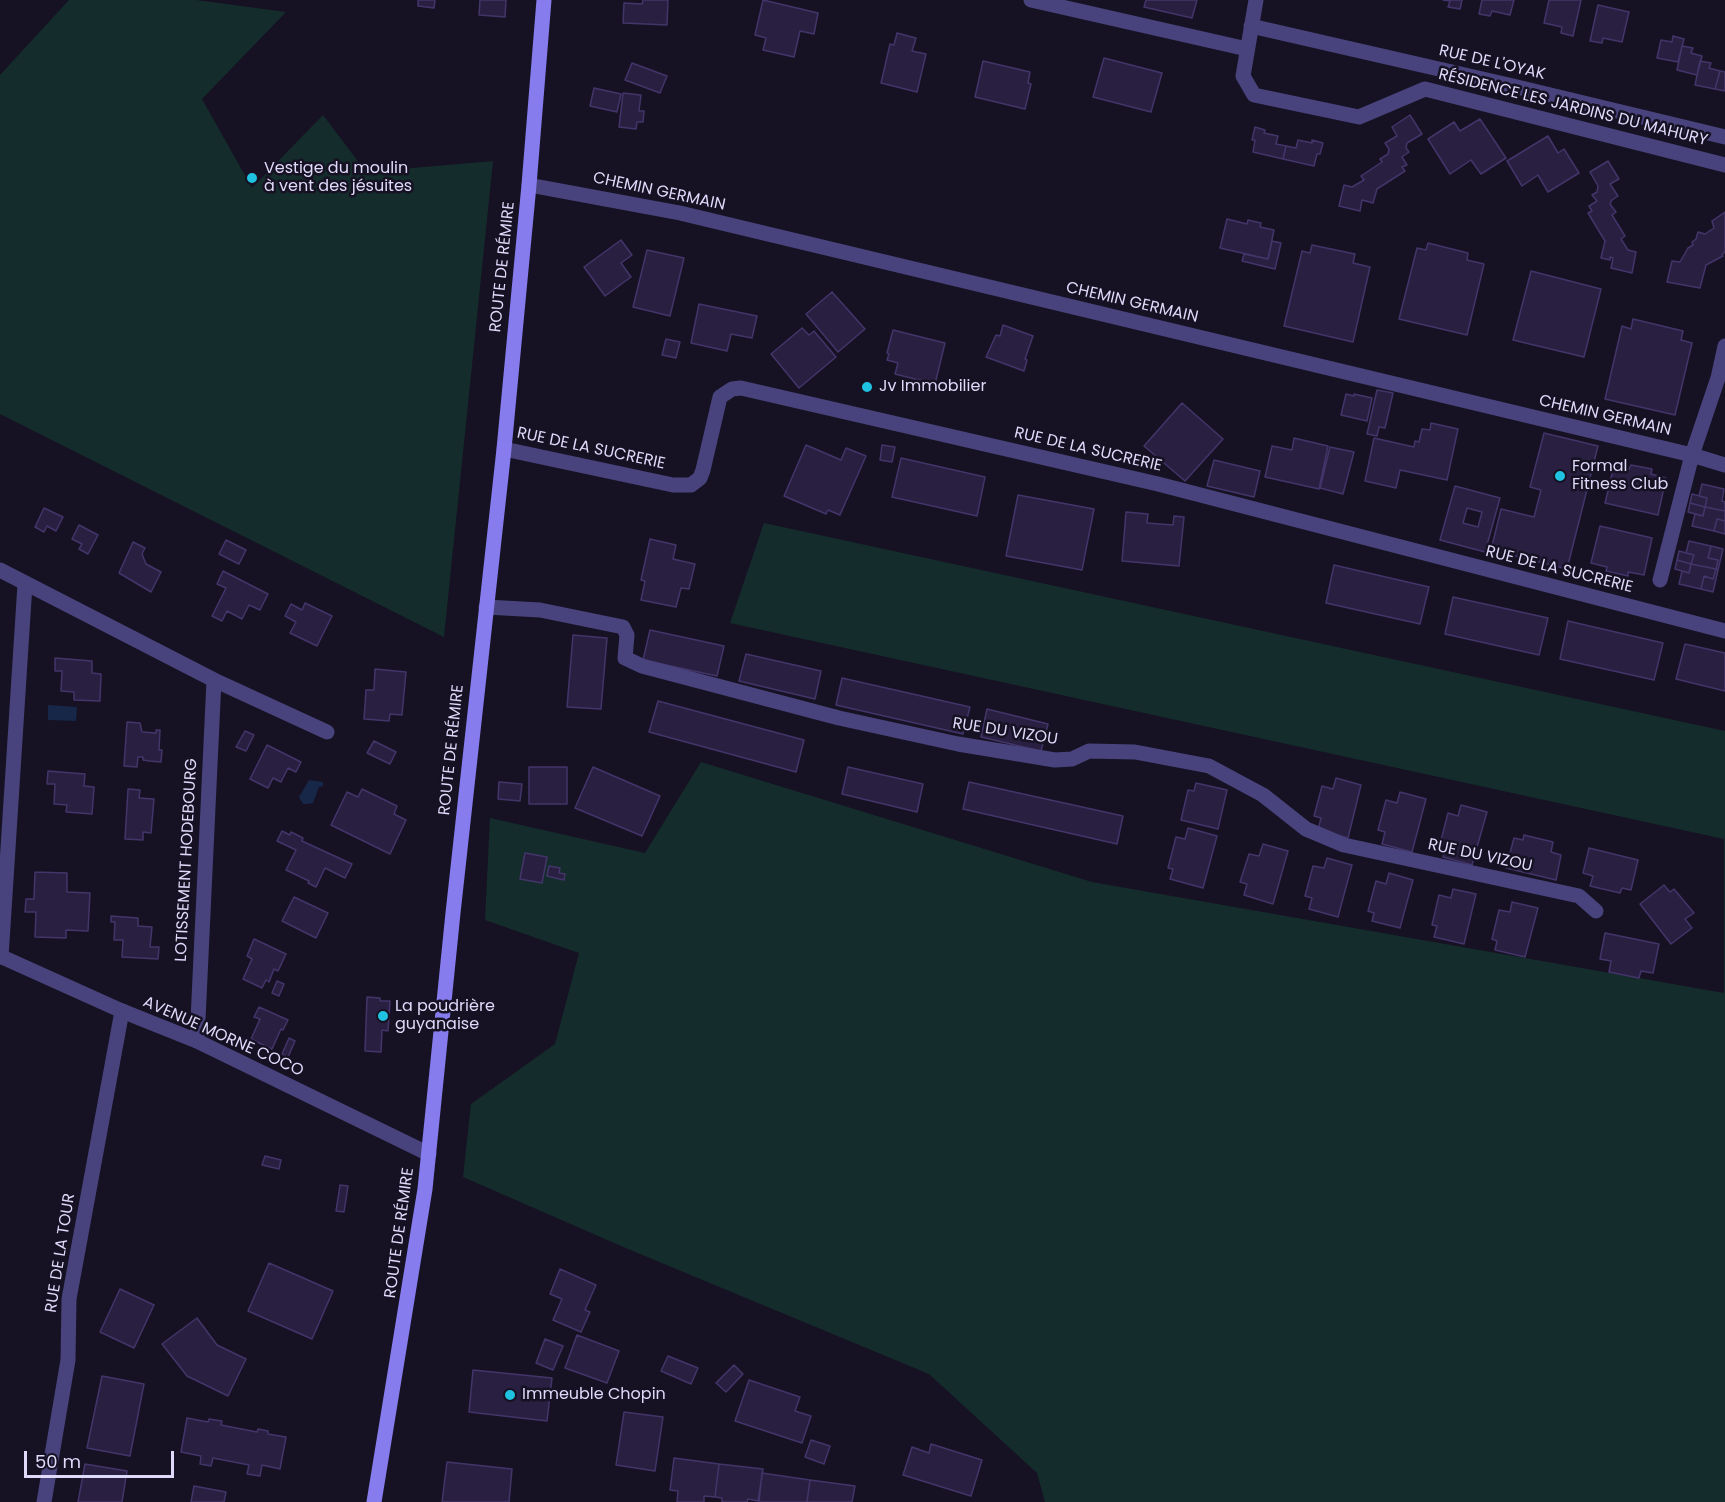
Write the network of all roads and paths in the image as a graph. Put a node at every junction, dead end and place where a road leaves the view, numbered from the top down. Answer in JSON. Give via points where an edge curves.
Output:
{"nodes":[{"id":1,"x":544,"y":0,"type":"edge"},
{"id":2,"x":1031,"y":0,"type":"edge"},
{"id":3,"x":1256,"y":0,"type":"edge"},
{"id":4,"x":1251,"y":26,"type":"junction"},
{"id":5,"x":1246,"y":49,"type":"junction"},
{"id":6,"x":1725,"y":137,"type":"edge"},
{"id":7,"x":1725,"y":165,"type":"edge"},
{"id":8,"x":530,"y":185,"type":"junction"},
{"id":9,"x":1725,"y":346,"type":"edge"},
{"id":10,"x":1721,"y":379,"type":"edge"},
{"id":11,"x":504,"y":449,"type":"junction"},
{"id":12,"x":1692,"y":455,"type":"junction"},
{"id":13,"x":1725,"y":465,"type":"edge"},
{"id":14,"x":0,"y":570,"type":"edge"},
{"id":15,"x":1660,"y":580,"type":"dead end"},
{"id":16,"x":25,"y":584,"type":"junction"},
{"id":17,"x":486,"y":607,"type":"junction"},
{"id":18,"x":1725,"y":631,"type":"edge"},
{"id":19,"x":214,"y":680,"type":"junction"},
{"id":20,"x":327,"y":732,"type":"dead end"},
{"id":21,"x":1596,"y":911,"type":"dead end"},
{"id":22,"x":0,"y":956,"type":"edge"},
{"id":23,"x":122,"y":1011,"type":"junction"},
{"id":24,"x":197,"y":1041,"type":"junction"},
{"id":25,"x":429,"y":1154,"type":"junction"},
{"id":26,"x":44,"y":1502,"type":"edge"},
{"id":27,"x":375,"y":1502,"type":"edge"}],
"edges":[{"from":1,"to":8,"type":"main road","name":"ROUTE DE RÉMIRE"},
{"from":2,"to":5,"type":"street"},
{"from":3,"to":4,"type":"street","name":"RÉSIDENCE LES JARDINS DU MAHURY"},
{"from":4,"to":5,"type":"street","name":"RÉSIDENCE LES JARDINS DU MAHURY"},
{"from":4,"to":6,"type":"street","name":"RUE DE L'OYAK"},
{"from":5,"to":7,"type":"street","name":"RÉSIDENCE LES JARDINS DU MAHURY","via":[[1243,76],[1254,96],[1359,117],[1425,89]]},
{"from":8,"to":11,"type":"main road","name":"ROUTE DE RÉMIRE"},
{"from":8,"to":12,"type":"street","name":"CHEMIN GERMAIN","via":[[680,213]]},
{"from":9,"to":10,"type":"street"},
{"from":10,"to":12,"type":"street"},
{"from":11,"to":17,"type":"main road","name":"ROUTE DE RÉMIRE"},
{"from":11,"to":18,"type":"street","name":"RUE DE LA SUCRERIE","via":[[673,485],[691,485],[703,470],[720,397],[741,388],[1158,484]]},
{"from":12,"to":13,"type":"street","name":"CHEMIN GERMAIN"},
{"from":12,"to":15,"type":"street"},
{"from":14,"to":16,"type":"street"},
{"from":16,"to":19,"type":"street"},
{"from":16,"to":22,"type":"street"},
{"from":17,"to":21,"type":"street","name":"RUE DU VIZOU","via":[[540,610],[623,627],[627,635],[625,658],[642,666],[958,744],[1055,760],[1072,759],[1089,750],[1135,752],[1209,766],[1263,795],[1306,829],[1344,845],[1579,896]]},
{"from":17,"to":25,"type":"main road","name":"ROUTE DE RÉMIRE"},
{"from":19,"to":20,"type":"street"},
{"from":19,"to":24,"type":"street","name":"LOTISSEMENT HODEBOURG"},
{"from":22,"to":23,"type":"street","name":"AVENUE MORNE COCO"},
{"from":23,"to":24,"type":"street","name":"AVENUE MORNE COCO"},
{"from":23,"to":26,"type":"street","name":"RUE DE LA TOUR","via":[[69,1299],[68,1360]]},
{"from":24,"to":25,"type":"street","name":"AVENUE MORNE COCO"},
{"from":25,"to":27,"type":"main road","name":"ROUTE DE RÉMIRE"}]}
